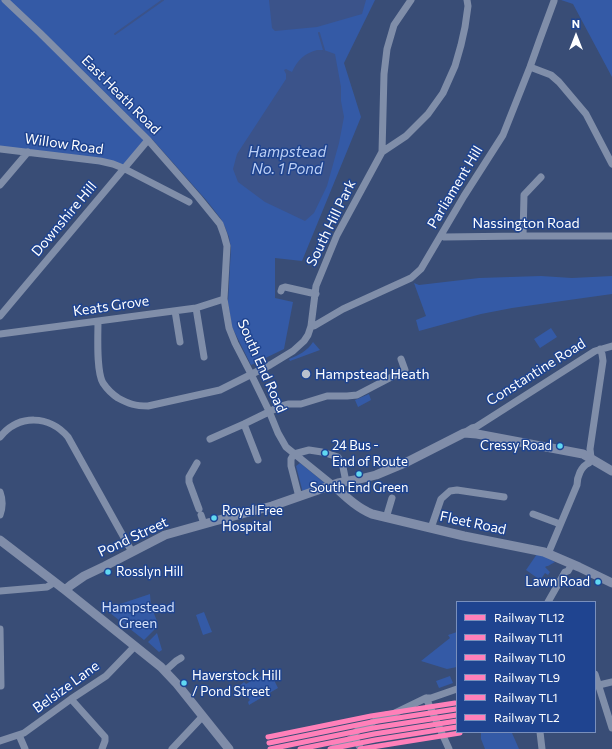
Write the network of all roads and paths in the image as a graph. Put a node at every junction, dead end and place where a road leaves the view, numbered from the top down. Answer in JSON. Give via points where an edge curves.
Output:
{"nodes":[{"id":1,"x":5,"y":0,"type":"edge"},
{"id":2,"x":411,"y":0,"type":"edge"},
{"id":3,"x":467,"y":0,"type":"edge"},
{"id":4,"x":554,"y":1,"type":"dead end"},
{"id":5,"x":530,"y":67,"type":"junction"},
{"id":6,"x":148,"y":140,"type":"junction"},
{"id":7,"x":0,"y":149,"type":"edge"},
{"id":8,"x":28,"y":152,"type":"junction"},
{"id":9,"x":382,"y":152,"type":"junction"},
{"id":10,"x":612,"y":164,"type":"edge"},
{"id":11,"x":124,"y":168,"type":"junction"},
{"id":12,"x":541,"y":177,"type":"dead end"},
{"id":13,"x":0,"y":185,"type":"edge"},
{"id":14,"x":190,"y":202,"type":"dead end"},
{"id":15,"x":212,"y":215,"type":"joint"},
{"id":16,"x":441,"y":236,"type":"junction"},
{"id":17,"x":523,"y":236,"type":"junction"},
{"id":18,"x":612,"y":236,"type":"edge"},
{"id":19,"x":281,"y":290,"type":"dead end"},
{"id":20,"x":316,"y":294,"type":"junction"},
{"id":21,"x":224,"y":299,"type":"junction"},
{"id":22,"x":196,"y":308,"type":"junction"},
{"id":23,"x":175,"y":311,"type":"junction"},
{"id":24,"x":0,"y":316,"type":"edge"},
{"id":25,"x":98,"y":321,"type":"junction"},
{"id":26,"x":311,"y":326,"type":"junction"},
{"id":27,"x":0,"y":334,"type":"edge"},
{"id":28,"x":180,"y":342,"type":"dead end"},
{"id":29,"x":612,"y":346,"type":"edge"},
{"id":30,"x":600,"y":349,"type":"junction"},
{"id":31,"x":204,"y":357,"type":"dead end"},
{"id":32,"x":401,"y":359,"type":"dead end"},
{"id":33,"x":251,"y":374,"type":"junction"},
{"id":34,"x":269,"y":411,"type":"junction"},
{"id":35,"x":244,"y":424,"type":"junction"},
{"id":36,"x":476,"y":431,"type":"junction"},
{"id":37,"x":0,"y":437,"type":"edge"},
{"id":38,"x":210,"y":439,"type":"dead end"},
{"id":39,"x":294,"y":454,"type":"junction"},
{"id":40,"x":591,"y":458,"type":"junction"},
{"id":41,"x":258,"y":460,"type":"dead end"},
{"id":42,"x":197,"y":463,"type":"dead end"},
{"id":43,"x":612,"y":471,"type":"edge"},
{"id":44,"x":346,"y":482,"type":"junction"},
{"id":45,"x":333,"y":485,"type":"junction"},
{"id":46,"x":0,"y":492,"type":"edge"},
{"id":47,"x":343,"y":493,"type":"junction"},
{"id":48,"x":299,"y":497,"type":"junction"},
{"id":49,"x":504,"y":497,"type":"dead end"},
{"id":50,"x":392,"y":498,"type":"dead end"},
{"id":51,"x":533,"y":514,"type":"dead end"},
{"id":52,"x":0,"y":515,"type":"edge"},
{"id":53,"x":201,"y":516,"type":"junction"},
{"id":54,"x":386,"y":518,"type":"junction"},
{"id":55,"x":560,"y":524,"type":"junction"},
{"id":56,"x":431,"y":528,"type":"junction"},
{"id":57,"x":0,"y":540,"type":"edge"},
{"id":58,"x":132,"y":552,"type":"junction"},
{"id":59,"x":548,"y":554,"type":"junction"},
{"id":60,"x":569,"y":563,"type":"junction"},
{"id":61,"x":55,"y":582,"type":"junction"},
{"id":62,"x":612,"y":583,"type":"edge"},
{"id":63,"x":65,"y":590,"type":"junction"},
{"id":64,"x":0,"y":591,"type":"edge"},
{"id":65,"x":549,"y":601,"type":"edge"},
{"id":66,"x":0,"y":629,"type":"edge"},
{"id":67,"x":135,"y":646,"type":"junction"},
{"id":68,"x":181,"y":658,"type":"dead end"},
{"id":69,"x":163,"y":669,"type":"junction"},
{"id":70,"x":612,"y":682,"type":"edge"},
{"id":71,"x":597,"y":685,"type":"edge"},
{"id":72,"x":1,"y":686,"type":"edge"},
{"id":73,"x":456,"y":689,"type":"edge"},
{"id":74,"x":426,"y":698,"type":"junction"},
{"id":75,"x":71,"y":699,"type":"junction"},
{"id":76,"x":203,"y":716,"type":"junction"},
{"id":77,"x":612,"y":728,"type":"edge"},
{"id":78,"x":540,"y":733,"type":"edge"},
{"id":79,"x":19,"y":735,"type":"junction"},
{"id":80,"x":354,"y":737,"type":"junction"},
{"id":81,"x":0,"y":741,"type":"edge"},
{"id":82,"x":25,"y":749,"type":"edge"},
{"id":83,"x":102,"y":749,"type":"edge"},
{"id":84,"x":172,"y":749,"type":"edge"},
{"id":85,"x":229,"y":749,"type":"edge"},
{"id":86,"x":332,"y":749,"type":"edge"},
{"id":87,"x":361,"y":749,"type":"edge"},
{"id":88,"x":449,"y":749,"type":"edge"},
{"id":89,"x":542,"y":749,"type":"edge"}],
"edges":[{"from":1,"to":6,"type":"street","name":"East Heath Road"},
{"from":2,"to":9,"type":"street","via":[[394,25],[387,49]]},
{"from":3,"to":9,"type":"street","via":[[461,45],[455,66],[442,93],[428,114],[406,136]]},
{"from":4,"to":5,"type":"street","name":"Parliament Hill"},
{"from":5,"to":10,"type":"street","via":[[551,75],[559,82],[586,114]]},
{"from":5,"to":16,"type":"street","name":"Parliament Hill","via":[[503,135]]},
{"from":6,"to":11,"type":"street","name":"Downshire Hill"},
{"from":6,"to":15,"type":"street","name":"East Heath Road"},
{"from":7,"to":8,"type":"street","name":"Willow Road"},
{"from":8,"to":11,"type":"street","name":"Willow Road","via":[[100,161]]},
{"from":8,"to":13,"type":"street"},
{"from":9,"to":20,"type":"street","name":"South Hill Park","via":[[337,235],[316,286]]},
{"from":11,"to":14,"type":"street"},
{"from":11,"to":24,"type":"street","name":"Downshire Hill"},
{"from":12,"to":17,"type":"street","via":[[524,194]]},
{"from":15,"to":21,"type":"street","name":"South End Road","via":[[220,224],[227,246]]},
{"from":16,"to":17,"type":"street","name":"Nassington Road"},
{"from":16,"to":26,"type":"street","name":"Parliament Hill","via":[[424,265],[414,276]]},
{"from":17,"to":18,"type":"street","name":"Nassington Road"},
{"from":19,"to":20,"type":"street","via":[[285,287]]},
{"from":20,"to":26,"type":"street","name":"South Hill Park"},
{"from":21,"to":22,"type":"street","name":"Keats Grove"},
{"from":21,"to":33,"type":"street","name":"South End Road","via":[[229,328]]},
{"from":22,"to":23,"type":"street","name":"Keats Grove"},
{"from":22,"to":31,"type":"street"},
{"from":23,"to":25,"type":"street","name":"Keats Grove"},
{"from":23,"to":28,"type":"street"},
{"from":25,"to":27,"type":"street","name":"Keats Grove"},
{"from":25,"to":33,"type":"street","name":"South Hill Park","via":[[99,372],[102,382],[111,393],[137,406],[148,406],[220,390]]},
{"from":26,"to":33,"type":"street","name":"South Hill Park","via":[[308,336],[293,351]]},
{"from":29,"to":30,"type":"street","name":"Constantine Road"},
{"from":30,"to":36,"type":"street","name":"Constantine Road"},
{"from":30,"to":40,"type":"street","via":[[603,361],[590,449]]},
{"from":32,"to":34,"type":"street","via":[[405,370],[357,395],[327,396],[300,404],[280,406]]},
{"from":33,"to":34,"type":"street","name":"South End Road"},
{"from":34,"to":35,"type":"street"},
{"from":34,"to":39,"type":"street","name":"South End Road","via":[[284,444]]},
{"from":35,"to":38,"type":"street"},
{"from":35,"to":41,"type":"street"},
{"from":36,"to":40,"type":"main road","via":[[583,454]]},
{"from":36,"to":44,"type":"main road","via":[[464,433],[376,475]]},
{"from":37,"to":58,"type":"street","via":[[15,424],[30,420],[50,423],[64,432]]},
{"from":39,"to":44,"type":"street","via":[[309,450],[338,457]]},
{"from":39,"to":45,"type":"street"},
{"from":39,"to":48,"type":"street","via":[[291,466]]},
{"from":40,"to":43,"type":"main road"},
{"from":40,"to":55,"type":"street","via":[[583,467]]},
{"from":42,"to":53,"type":"street","via":[[189,482]]},
{"from":44,"to":45,"type":"main road"},
{"from":44,"to":47,"type":"main road"},
{"from":45,"to":47,"type":"main road","name":"Fleet Road"},
{"from":45,"to":48,"type":"main road","name":"Pond Street"},
{"from":46,"to":52,"type":"street","via":[[3,504]]},
{"from":47,"to":54,"type":"main road","name":"Fleet Road","via":[[366,512]]},
{"from":48,"to":53,"type":"main road","name":"Pond Street","via":[[270,507]]},
{"from":49,"to":56,"type":"street","via":[[450,491],[441,499]]},
{"from":50,"to":54,"type":"street"},
{"from":51,"to":55,"type":"street"},
{"from":53,"to":58,"type":"main road","name":"Pond Street"},
{"from":54,"to":56,"type":"main road","name":"Fleet Road"},
{"from":55,"to":59,"type":"street"},
{"from":56,"to":59,"type":"main road","name":"Fleet Road"},
{"from":57,"to":61,"type":"main road"},
{"from":58,"to":63,"type":"main road","name":"Pond Street","via":[[84,576]]},
{"from":59,"to":60,"type":"main road","name":"Fleet Road"},
{"from":60,"to":62,"type":"main road","name":"Fleet Road"},
{"from":60,"to":65,"type":"street","via":[[568,571]]},
{"from":61,"to":63,"type":"main road"},
{"from":61,"to":64,"type":"street","via":[[47,587]]},
{"from":63,"to":67,"type":"main road"},
{"from":66,"to":72,"type":"street"},
{"from":67,"to":69,"type":"main road"},
{"from":67,"to":75,"type":"street","name":"Belsize Lane","via":[[106,676]]},
{"from":68,"to":69,"type":"street"},
{"from":69,"to":76,"type":"main road"},
{"from":70,"to":71,"type":"street"},
{"from":71,"to":77,"type":"street"},
{"from":73,"to":74,"type":"street"},
{"from":74,"to":80,"type":"street","via":[[358,730]]},
{"from":74,"to":88,"type":"street"},
{"from":75,"to":79,"type":"street","name":"Belsize Lane"},
{"from":75,"to":83,"type":"street","via":[[105,737]]},
{"from":76,"to":84,"type":"street"},
{"from":76,"to":85,"type":"main road"},
{"from":78,"to":89,"type":"street"},
{"from":79,"to":81,"type":"street","name":"Belsize Lane"},
{"from":79,"to":82,"type":"street"},
{"from":80,"to":86,"type":"street"},
{"from":80,"to":87,"type":"street"}]}
